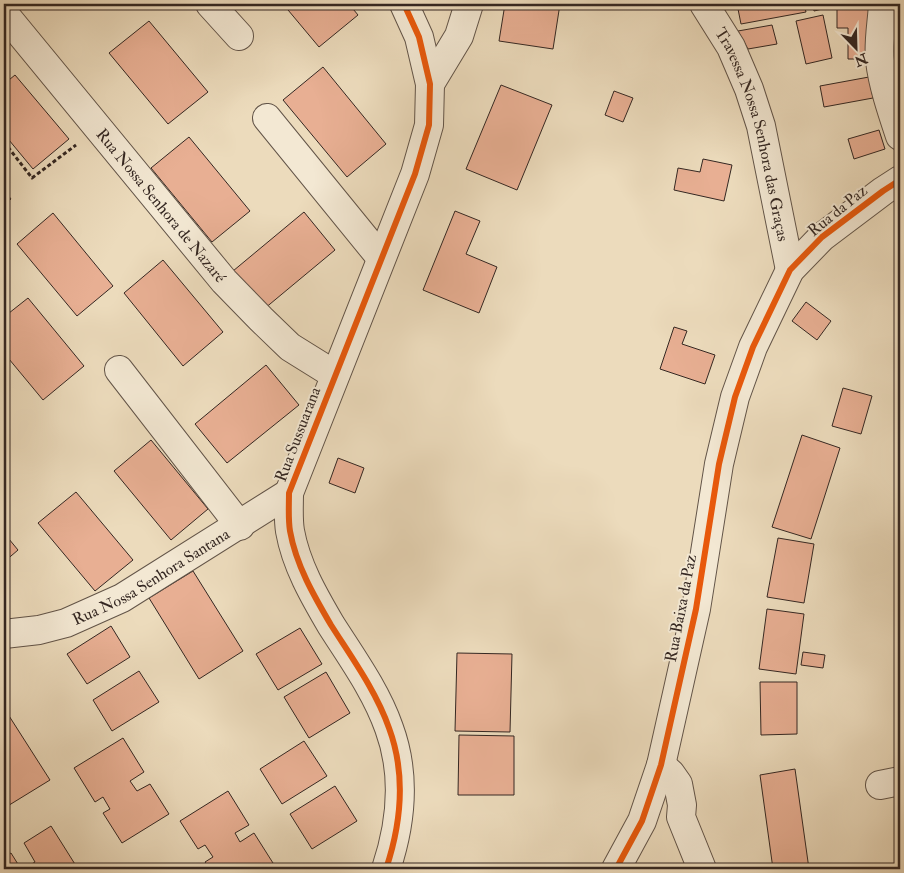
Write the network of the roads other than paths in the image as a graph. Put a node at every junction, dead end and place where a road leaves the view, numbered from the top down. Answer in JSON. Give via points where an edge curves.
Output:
{"nodes":[{"id":1,"x":210,"y":4,"type":"edge"},
{"id":2,"x":404,"y":4,"type":"edge"},
{"id":3,"x":469,"y":4,"type":"edge"},
{"id":4,"x":704,"y":4,"type":"edge"},
{"id":5,"x":883,"y":4,"type":"edge"},
{"id":6,"x":9,"y":12,"type":"edge"},
{"id":7,"x":239,"y":36,"type":"dead end"},
{"id":8,"x":430,"y":84,"type":"junction"},
{"id":9,"x":267,"y":118,"type":"dead end"},
{"id":10,"x":900,"y":136,"type":"edge"},
{"id":11,"x":900,"y":180,"type":"edge"},
{"id":12,"x":381,"y":258,"type":"junction"},
{"id":13,"x":790,"y":270,"type":"junction"},
{"id":14,"x":753,"y":346,"type":"joint"},
{"id":15,"x":119,"y":370,"type":"dead end"},
{"id":16,"x":335,"y":375,"type":"junction"},
{"id":17,"x":289,"y":493,"type":"junction"},
{"id":18,"x":240,"y":526,"type":"junction"},
{"id":19,"x":4,"y":634,"type":"edge"},
{"id":20,"x":662,"y":765,"type":"junction"},
{"id":21,"x":681,"y":817,"type":"junction"},
{"id":22,"x":642,"y":820,"type":"junction"},
{"id":23,"x":386,"y":869,"type":"edge"},
{"id":24,"x":616,"y":869,"type":"edge"},
{"id":25,"x":702,"y":869,"type":"edge"}],
"edges":[{"from":1,"to":7,"type":"street"},
{"from":2,"to":8,"type":"street","name":"Rua Sussuarana","via":[[419,37]]},
{"from":3,"to":8,"type":"street","via":[[459,36]]},
{"from":4,"to":13,"type":"street","name":"Travessa Nossa Senhora das Graças","via":[[731,47],[761,126]]},
{"from":5,"to":10,"type":"street","via":[[880,62]]},
{"from":6,"to":16,"type":"street","name":"Rua Nossa Senhora de Nazaré","via":[[224,281],[290,347]]},
{"from":8,"to":12,"type":"street","name":"Rua Sussuarana","via":[[429,125],[416,174]]},
{"from":9,"to":12,"type":"street"},
{"from":11,"to":13,"type":"street","name":"Rua da Paz","via":[[822,237]]},
{"from":12,"to":16,"type":"street","name":"Rua Sussuarana"},
{"from":13,"to":14,"type":"street","name":"Rua da Paz"},
{"from":14,"to":20,"type":"street","name":"Rua Baixa da Paz","via":[[735,397],[719,464],[696,609]]},
{"from":15,"to":18,"type":"street"},
{"from":16,"to":17,"type":"street","name":"Rua Sussuarana"},
{"from":17,"to":18,"type":"street","name":"Rua Nossa Senhora Santana"},
{"from":17,"to":23,"type":"street","name":"Rua Sussuarana","via":[[290,531],[300,565],[390,728],[398,763],[400,797],[397,830]]},
{"from":18,"to":19,"type":"street","name":"Rua Nossa Senhora Santana","via":[[94,612],[39,630]]},
{"from":20,"to":21,"type":"street","via":[[678,784]]},
{"from":20,"to":22,"type":"street","name":"Rua Baixa da Paz"},
{"from":21,"to":22,"type":"street"},
{"from":21,"to":25,"type":"street"},
{"from":22,"to":24,"type":"street","name":"Rua Baixa da Paz"}]}
